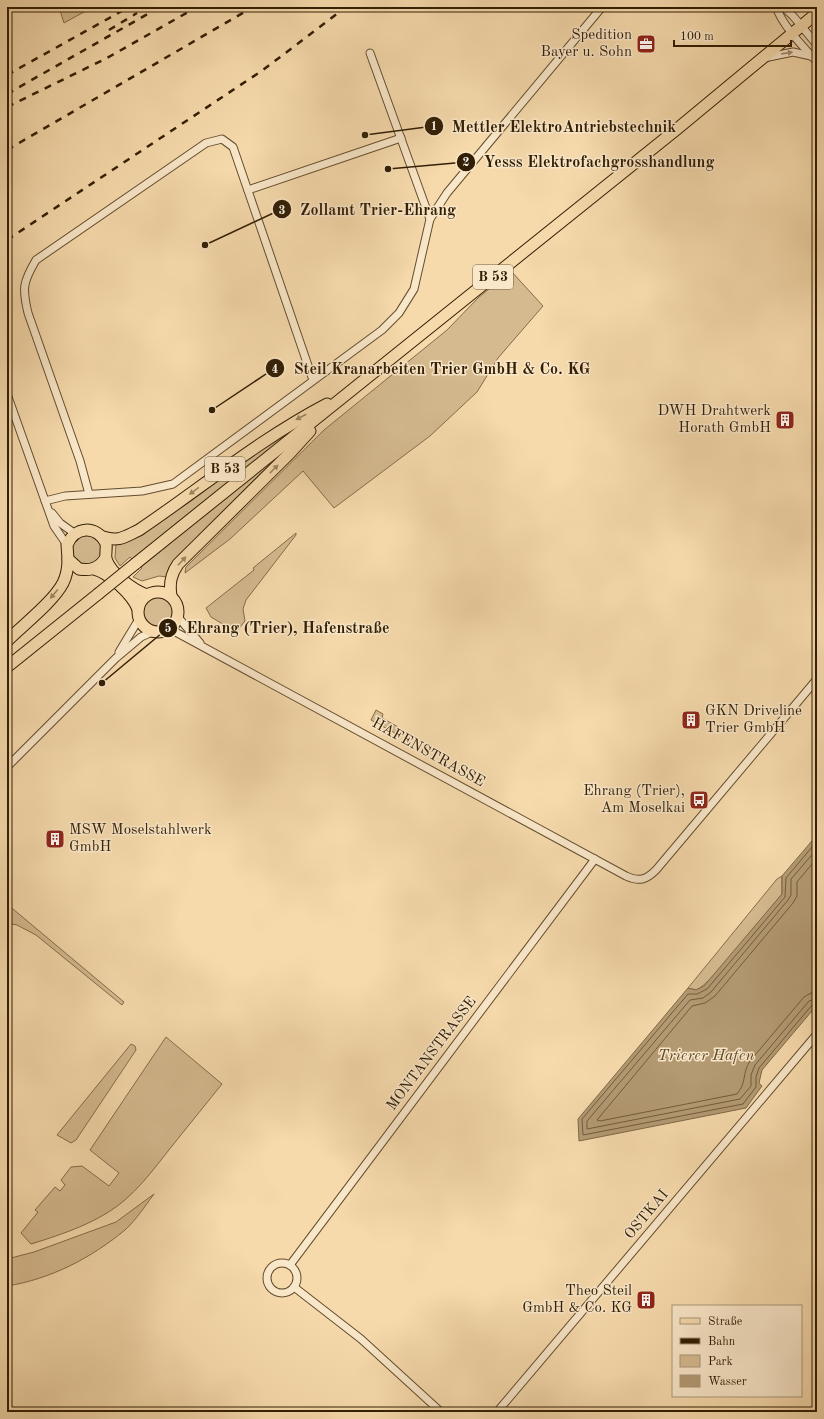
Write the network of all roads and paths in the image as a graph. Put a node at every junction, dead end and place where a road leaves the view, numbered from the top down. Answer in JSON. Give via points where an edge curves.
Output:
{"nodes":[{"id":1,"x":602,"y":7,"type":"edge"},
{"id":2,"x":776,"y":7,"type":"edge"},
{"id":3,"x":783,"y":7,"type":"edge"},
{"id":4,"x":817,"y":13,"type":"edge"},
{"id":5,"x":801,"y":25,"type":"junction"},
{"id":6,"x":792,"y":32,"type":"junction"},
{"id":7,"x":817,"y":45,"type":"edge"},
{"id":8,"x":370,"y":52,"type":"dead end"},
{"id":9,"x":760,"y":59,"type":"junction"},
{"id":10,"x":815,"y":60,"type":"edge"},
{"id":11,"x":401,"y":138,"type":"junction"},
{"id":12,"x":248,"y":190,"type":"junction"},
{"id":13,"x":430,"y":219,"type":"junction"},
{"id":14,"x":313,"y":380,"type":"junction"},
{"id":15,"x":349,"y":393,"type":"junction"},
{"id":16,"x":7,"y":394,"type":"edge"},
{"id":17,"x":335,"y":404,"type":"junction"},
{"id":18,"x":89,"y":494,"type":"junction"},
{"id":19,"x":45,"y":501,"type":"junction"},
{"id":20,"x":74,"y":533,"type":"junction"},
{"id":21,"x":103,"y":537,"type":"junction"},
{"id":22,"x":67,"y":545,"type":"junction"},
{"id":23,"x":106,"y":557,"type":"junction"},
{"id":24,"x":68,"y":559,"type":"junction"},
{"id":25,"x":94,"y":569,"type":"junction"},
{"id":26,"x":147,"y":595,"type":"junction"},
{"id":27,"x":171,"y":596,"type":"junction"},
{"id":28,"x":139,"y":614,"type":"junction"},
{"id":29,"x":178,"y":617,"type":"junction"},
{"id":30,"x":170,"y":629,"type":"junction"},
{"id":31,"x":152,"y":632,"type":"junction"},
{"id":32,"x":7,"y":641,"type":"edge"},
{"id":33,"x":201,"y":645,"type":"junction"},
{"id":34,"x":116,"y":658,"type":"junction"},
{"id":35,"x":7,"y":667,"type":"edge"},
{"id":36,"x":817,"y":679,"type":"edge"},
{"id":37,"x":7,"y":767,"type":"edge"},
{"id":38,"x":595,"y":859,"type":"junction"},
{"id":39,"x":817,"y":1034,"type":"edge"},
{"id":40,"x":290,"y":1265,"type":"junction"},
{"id":41,"x":294,"y":1287,"type":"junction"},
{"id":42,"x":441,"y":1412,"type":"edge"},
{"id":43,"x":496,"y":1412,"type":"edge"}],
"edges":[{"from":1,"to":13,"type":"street","via":[[447,193]]},
{"from":2,"to":6,"type":"street"},
{"from":3,"to":5,"type":"street"},
{"from":4,"to":5,"type":"main road","number":"B 53"},
{"from":5,"to":6,"type":"main road","number":"B 53"},
{"from":5,"to":7,"type":"street"},
{"from":6,"to":9,"type":"main road","number":"B 53"},
{"from":6,"to":10,"type":"street"},
{"from":8,"to":11,"type":"street"},
{"from":9,"to":10,"type":"street","one_way":true,"via":[[793,52]]},
{"from":9,"to":15,"type":"main road","number":"B 53"},
{"from":11,"to":12,"type":"street"},
{"from":11,"to":13,"type":"street"},
{"from":12,"to":14,"type":"street"},
{"from":12,"to":18,"type":"street","via":[[233,147],[222,139],[214,140],[36,260],[26,277],[24,296],[28,312]]},
{"from":13,"to":14,"type":"street","via":[[414,289],[399,313],[382,330]]},
{"from":14,"to":18,"type":"street","via":[[173,484],[142,491]]},
{"from":15,"to":17,"type":"main road","number":"B 53"},
{"from":15,"to":21,"type":"main road","number":"B 53","one_way":true,"via":[[296,420],[139,530],[113,541]]},
{"from":16,"to":19,"type":"street"},
{"from":27,"to":17,"type":"main road","number":"B 53","one_way":true,"via":[[171,575],[178,564],[285,458]]},
{"from":17,"to":35,"type":"main road","number":"B 53","bridge":true},
{"from":18,"to":19,"type":"street"},
{"from":19,"to":20,"type":"street","via":[[54,518]]},
{"from":19,"to":22,"type":"street","via":[[54,526]]},
{"from":20,"to":21,"type":"main road","number":"B 53","via":[[89,529]]},
{"from":20,"to":22,"type":"main road"},
{"from":21,"to":23,"type":"main road","via":[[106,543]]},
{"from":22,"to":24,"type":"main road"},
{"from":23,"to":25,"type":"main road"},
{"from":23,"to":26,"type":"main road","via":[[111,568],[120,577]]},
{"from":24,"to":25,"type":"main road","via":[[79,569]]},
{"from":24,"to":32,"type":"main road","one_way":true,"via":[[67,572],[62,584]]},
{"from":25,"to":28,"type":"main road","via":[[101,571],[131,596]]},
{"from":26,"to":27,"type":"main road","via":[[159,592]]},
{"from":26,"to":28,"type":"main road","via":[[141,601]]},
{"from":27,"to":29,"type":"main road","number":"B 53","via":[[178,605]]},
{"from":28,"to":31,"type":"main road","via":[[144,627]]},
{"from":28,"to":34,"type":"street"},
{"from":29,"to":30,"type":"main road"},
{"from":29,"to":33,"type":"street","name":"HAFENSTRASSE"},
{"from":30,"to":31,"type":"main road"},
{"from":30,"to":33,"type":"street","name":"HAFENSTRASSE"},
{"from":31,"to":34,"type":"street","via":[[141,637]]},
{"from":33,"to":38,"type":"street","name":"HAFENSTRASSE"},
{"from":34,"to":37,"type":"street"},
{"from":36,"to":38,"type":"street","name":"HAFENSTRASSE","via":[[656,870],[644,879],[632,879]]},
{"from":38,"to":40,"type":"street","name":"MONTANSTRASSE"},
{"from":39,"to":43,"type":"street","name":"OSTKAI"},
{"from":40,"to":41,"type":"street","via":[[297,1278]]},
{"from":40,"to":41,"type":"street","via":[[280,1263],[272,1266],[267,1274],[267,1280],[269,1286],[278,1292],[286,1292]]},
{"from":41,"to":42,"type":"street","via":[[361,1339]]}]}
